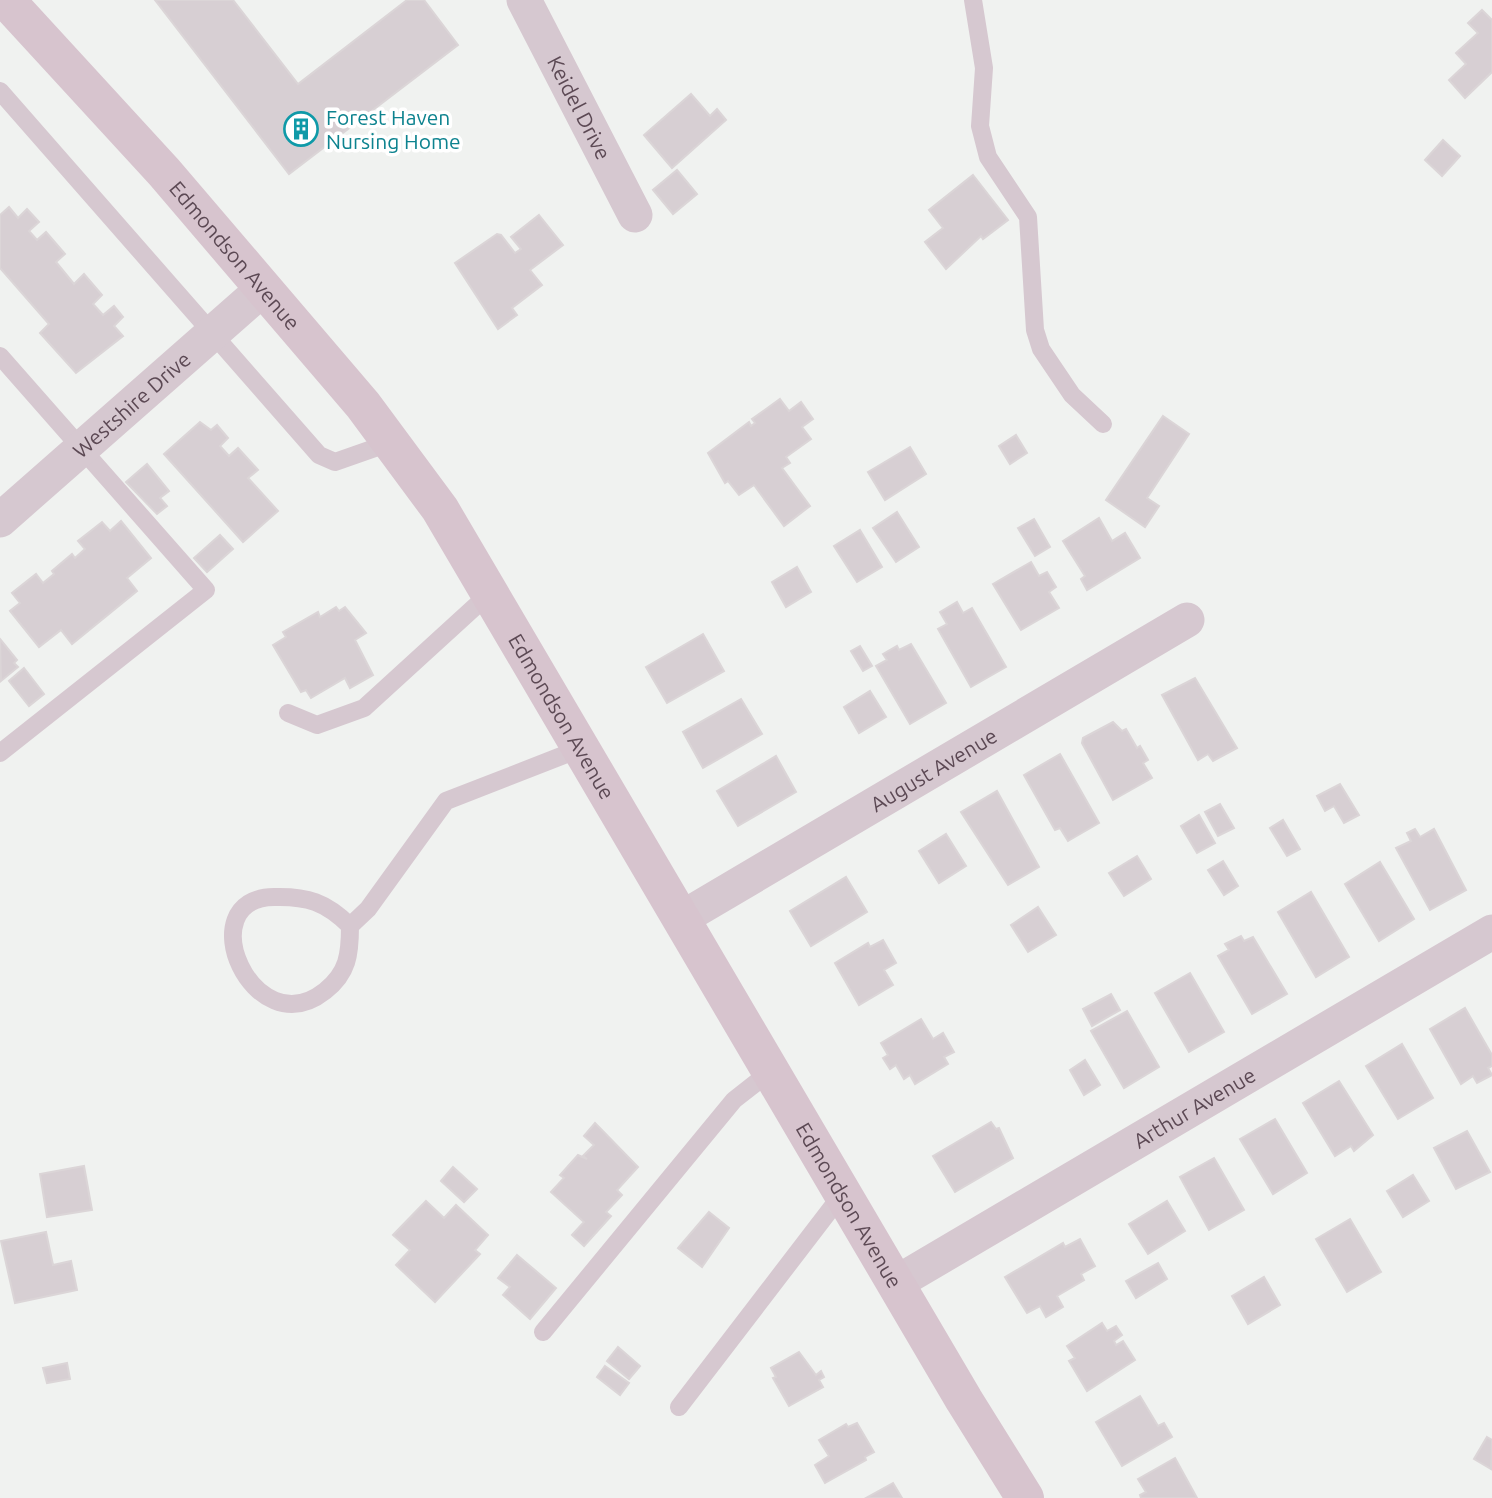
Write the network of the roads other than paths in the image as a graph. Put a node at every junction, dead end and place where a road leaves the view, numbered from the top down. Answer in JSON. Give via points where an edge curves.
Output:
{"nodes":[{"id":1,"x":6,"y":0,"type":"edge"},
{"id":2,"x":524,"y":0,"type":"edge"},
{"id":3,"x":973,"y":0,"type":"edge"},
{"id":4,"x":0,"y":91,"type":"edge"},
{"id":5,"x":635,"y":215,"type":"dead end"},
{"id":6,"x":264,"y":288,"type":"junction"},
{"id":7,"x":212,"y":334,"type":"junction"},
{"id":8,"x":0,"y":356,"type":"edge"},
{"id":9,"x":1103,"y":424,"type":"dead end"},
{"id":10,"x":391,"y":442,"type":"junction"},
{"id":11,"x":83,"y":449,"type":"junction"},
{"id":12,"x":0,"y":520,"type":"edge"},
{"id":13,"x":490,"y":593,"type":"junction"},
{"id":14,"x":1187,"y":620,"type":"dead end"},
{"id":15,"x":288,"y":713,"type":"dead end"},
{"id":16,"x":582,"y":748,"type":"junction"},
{"id":17,"x":0,"y":753,"type":"edge"},
{"id":18,"x":682,"y":918,"type":"junction"},
{"id":19,"x":351,"y":926,"type":"junction"},
{"id":20,"x":1492,"y":932,"type":"edge"},
{"id":21,"x":771,"y":1071,"type":"junction"},
{"id":22,"x":843,"y":1193,"type":"junction"},
{"id":23,"x":896,"y":1283,"type":"junction"},
{"id":24,"x":543,"y":1332,"type":"dead end"},
{"id":25,"x":679,"y":1407,"type":"dead end"},
{"id":26,"x":1025,"y":1498,"type":"edge"}],
"edges":[{"from":1,"to":6,"type":"main road","name":"Edmondson Avenue"},
{"from":2,"to":5,"type":"street","name":"Keidel Drive"},
{"from":3,"to":9,"type":"lane","via":[[984,68],[980,126],[988,157],[1028,217],[1035,330],[1041,349],[1072,395]]},
{"from":4,"to":7,"type":"lane"},
{"from":6,"to":7,"type":"street","name":"Westshire Drive"},
{"from":6,"to":10,"type":"main road","name":"Edmondson Avenue"},
{"from":7,"to":10,"type":"lane","via":[[319,455],[335,462]]},
{"from":7,"to":11,"type":"street","name":"Westshire Drive"},
{"from":8,"to":11,"type":"lane"},
{"from":10,"to":13,"type":"main road","name":"Edmondson Avenue","via":[[440,509]]},
{"from":11,"to":12,"type":"street","name":"Westshire Drive"},
{"from":11,"to":17,"type":"lane","via":[[206,590]]},
{"from":13,"to":15,"type":"lane","via":[[365,708],[317,725]]},
{"from":13,"to":16,"type":"main road","name":"Edmondson Avenue"},
{"from":14,"to":18,"type":"street","name":"August Avenue"},
{"from":16,"to":18,"type":"main road","name":"Edmondson Avenue"},
{"from":16,"to":19,"type":"lane","via":[[446,801]]},
{"from":18,"to":21,"type":"main road","name":"Edmondson Avenue"},
{"from":19,"to":19,"type":"lane","via":[[350,960],[337,982],[316,998],[294,1003],[270,998],[252,987],[236,962],[232,940],[236,918],[250,903],[269,897],[319,901]]},
{"from":20,"to":23,"type":"street","name":"Arthur Avenue"},
{"from":21,"to":22,"type":"main road","name":"Edmondson Avenue"},
{"from":21,"to":24,"type":"lane","via":[[734,1100]]},
{"from":22,"to":23,"type":"main road","name":"Edmondson Avenue"},
{"from":22,"to":25,"type":"lane"},
{"from":23,"to":26,"type":"main road","name":"Edmondson Avenue"}]}
